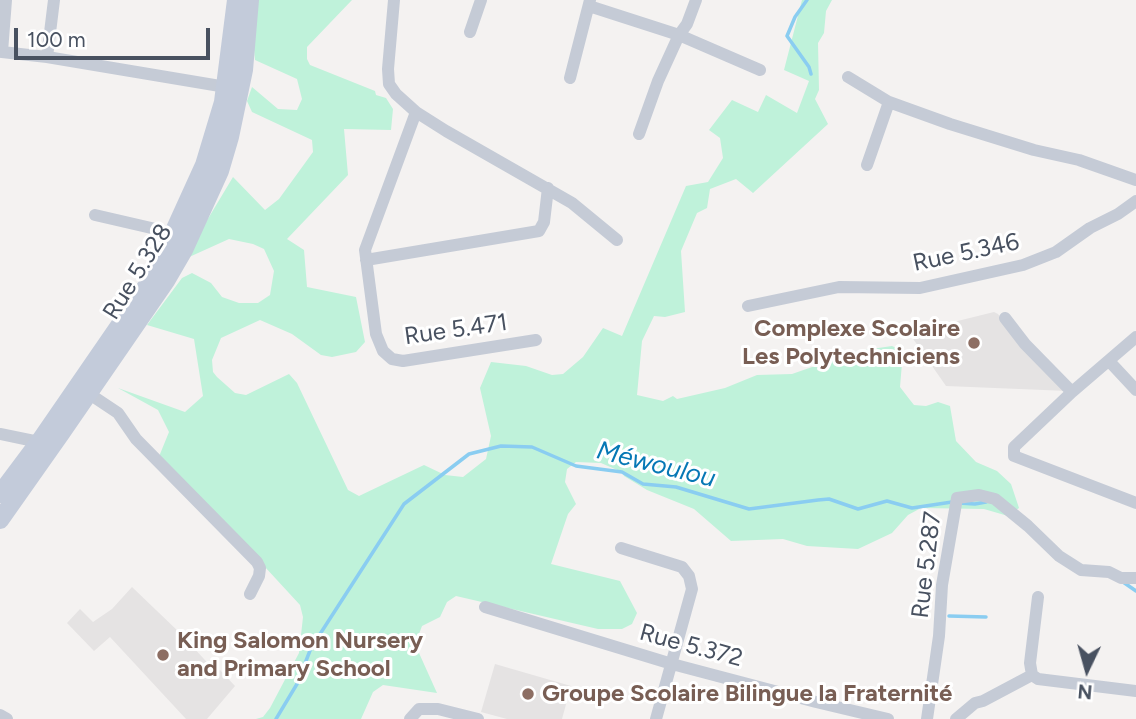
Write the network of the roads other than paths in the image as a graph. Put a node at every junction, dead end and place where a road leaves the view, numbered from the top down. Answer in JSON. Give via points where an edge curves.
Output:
{"nodes":[{"id":1,"x":6,"y":0,"type":"edge"},
{"id":2,"x":54,"y":0,"type":"edge"},
{"id":3,"x":250,"y":0,"type":"edge"},
{"id":4,"x":394,"y":0,"type":"edge"},
{"id":5,"x":481,"y":0,"type":"edge"},
{"id":6,"x":696,"y":0,"type":"edge"},
{"id":7,"x":590,"y":3,"type":"edge"},
{"id":8,"x":240,"y":11,"type":"edge"},
{"id":9,"x":470,"y":32,"type":"dead end"},
{"id":10,"x":679,"y":34,"type":"junction"},
{"id":11,"x":47,"y":57,"type":"junction"},
{"id":12,"x":1,"y":58,"type":"edge"},
{"id":13,"x":760,"y":70,"type":"dead end"},
{"id":14,"x":848,"y":77,"type":"dead end"},
{"id":15,"x":570,"y":78,"type":"dead end"},
{"id":16,"x":226,"y":87,"type":"junction"},
{"id":17,"x":889,"y":102,"type":"junction"},
{"id":18,"x":416,"y":111,"type":"junction"},
{"id":19,"x":639,"y":134,"type":"dead end"},
{"id":20,"x":867,"y":165,"type":"dead end"},
{"id":21,"x":1136,"y":180,"type":"edge"},
{"id":22,"x":548,"y":188,"type":"junction"},
{"id":23,"x":1136,"y":201,"type":"edge"},
{"id":24,"x":94,"y":215,"type":"dead end"},
{"id":25,"x":173,"y":233,"type":"junction"},
{"id":26,"x":617,"y":240,"type":"dead end"},
{"id":27,"x":366,"y":260,"type":"junction"},
{"id":28,"x":748,"y":306,"type":"dead end"},
{"id":29,"x":1005,"y":318,"type":"dead end"},
{"id":30,"x":1136,"y":337,"type":"edge"},
{"id":31,"x":536,"y":340,"type":"dead end"},
{"id":32,"x":1109,"y":361,"type":"junction"},
{"id":33,"x":1136,"y":390,"type":"edge"},
{"id":34,"x":1072,"y":392,"type":"junction"},
{"id":35,"x":88,"y":393,"type":"junction"},
{"id":36,"x":0,"y":434,"type":"edge"},
{"id":37,"x":38,"y":442,"type":"junction"},
{"id":38,"x":0,"y":494,"type":"edge"},
{"id":39,"x":1136,"y":503,"type":"edge"},
{"id":40,"x":0,"y":520,"type":"edge"},
{"id":41,"x":621,"y":548,"type":"dead end"},
{"id":42,"x":1136,"y":578,"type":"edge"},
{"id":43,"x":250,"y":594,"type":"dead end"},
{"id":44,"x":1038,"y":597,"type":"dead end"},
{"id":45,"x":485,"y":607,"type":"dead end"},
{"id":46,"x":671,"y":664,"type":"junction"},
{"id":47,"x":1032,"y":675,"type":"junction"},
{"id":48,"x":1136,"y":691,"type":"edge"},
{"id":49,"x":0,"y":715,"type":"edge"},
{"id":50,"x":7,"y":719,"type":"edge"},
{"id":51,"x":410,"y":719,"type":"edge"},
{"id":52,"x":478,"y":719,"type":"edge"},
{"id":53,"x":656,"y":719,"type":"edge"},
{"id":54,"x":888,"y":719,"type":"edge"},
{"id":55,"x":927,"y":719,"type":"edge"},
{"id":56,"x":956,"y":719,"type":"edge"}],
"edges":[{"from":1,"to":12,"type":"street"},
{"from":2,"to":11,"type":"street"},
{"from":3,"to":8,"type":"main road"},
{"from":4,"to":18,"type":"street","via":[[389,84]]},
{"from":5,"to":9,"type":"street"},
{"from":6,"to":10,"type":"street"},
{"from":7,"to":10,"type":"street"},
{"from":7,"to":15,"type":"street"},
{"from":8,"to":16,"type":"main road","name":"Rue 5.328"},
{"from":8,"to":35,"type":"main road","name":"Rue 5.328","via":[[244,70],[219,171],[172,271]]},
{"from":10,"to":13,"type":"street"},
{"from":10,"to":19,"type":"street"},
{"from":11,"to":12,"type":"street"},
{"from":11,"to":16,"type":"street"},
{"from":14,"to":17,"type":"street"},
{"from":16,"to":25,"type":"main road","name":"Rue 5.328","via":[[204,164]]},
{"from":17,"to":20,"type":"street"},
{"from":17,"to":21,"type":"street"},
{"from":18,"to":22,"type":"street"},
{"from":18,"to":27,"type":"street","name":"Rue 5.471","via":[[369,235]]},
{"from":22,"to":26,"type":"street"},
{"from":22,"to":27,"type":"street","via":[[539,231]]},
{"from":23,"to":28,"type":"street","name":"Rue 5.346","via":[[1056,252],[1023,265],[920,288],[839,288]]},
{"from":24,"to":25,"type":"street"},
{"from":25,"to":37,"type":"main road","name":"Rue 5.328","via":[[154,275]]},
{"from":27,"to":31,"type":"street","name":"Rue 5.471","via":[[376,334],[391,359],[403,361]]},
{"from":29,"to":34,"type":"street"},
{"from":30,"to":32,"type":"street"},
{"from":32,"to":33,"type":"street"},
{"from":32,"to":34,"type":"street"},
{"from":34,"to":39,"type":"street","via":[[1014,447],[1014,456]]},
{"from":35,"to":40,"type":"main road","name":"Rue 5.328"},
{"from":35,"to":43,"type":"street","via":[[118,413],[136,439],[257,562],[260,576]]},
{"from":36,"to":37,"type":"street"},
{"from":37,"to":38,"type":"main road","name":"Rue 5.328"},
{"from":41,"to":46,"type":"street","via":[[682,568],[689,576],[692,589]]},
{"from":42,"to":55,"type":"street","name":"Rue 5.287","via":[[1081,569],[1059,556],[995,499],[979,495],[957,498]]},
{"from":44,"to":47,"type":"street"},
{"from":45,"to":46,"type":"street","name":"Rue 5.372"},
{"from":46,"to":53,"type":"street"},
{"from":46,"to":54,"type":"street","name":"Rue 5.372"},
{"from":47,"to":48,"type":"street"},
{"from":47,"to":56,"type":"street","via":[[975,703]]},
{"from":49,"to":50,"type":"street"},
{"from":51,"to":52,"type":"street","via":[[419,709]]}]}
